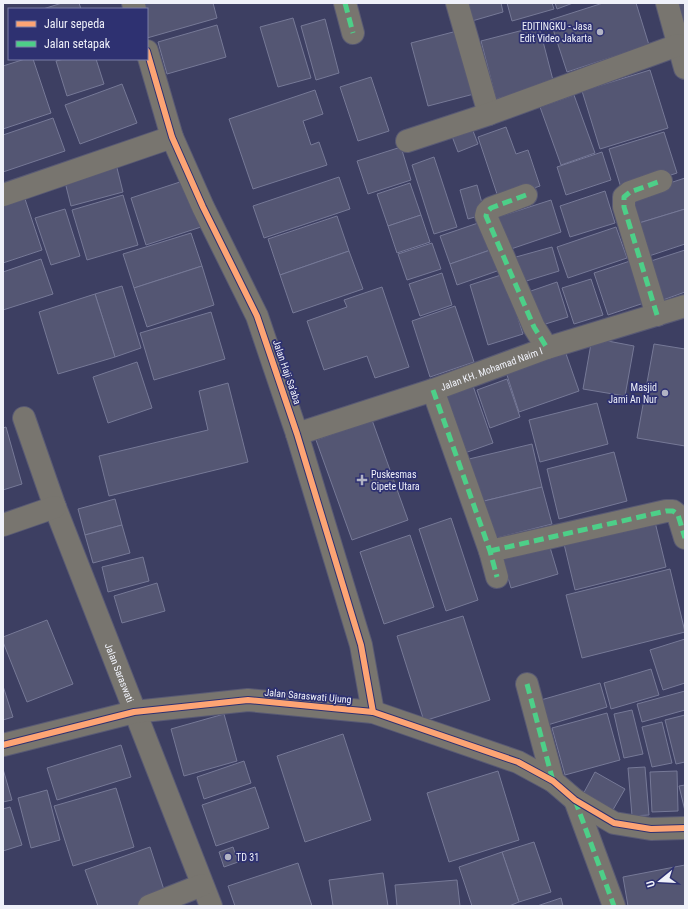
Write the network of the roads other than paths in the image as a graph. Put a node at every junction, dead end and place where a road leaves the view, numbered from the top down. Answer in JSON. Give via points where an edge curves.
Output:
{"nodes":[{"id":1,"x":345,"y":3,"type":"edge"},
{"id":2,"x":457,"y":3,"type":"edge"},
{"id":3,"x":667,"y":3,"type":"edge"},
{"id":4,"x":353,"y":32,"type":"dead end"},
{"id":5,"x":678,"y":45,"type":"junction"},
{"id":6,"x":148,"y":54,"type":"edge"},
{"id":7,"x":685,"y":68,"type":"edge"},
{"id":8,"x":489,"y":114,"type":"junction"},
{"id":9,"x":172,"y":137,"type":"junction"},
{"id":10,"x":407,"y":141,"type":"dead end"},
{"id":11,"x":661,"y":181,"type":"dead end"},
{"id":12,"x":3,"y":195,"type":"edge"},
{"id":13,"x":526,"y":195,"type":"dead end"},
{"id":14,"x":685,"y":306,"type":"edge"},
{"id":15,"x":657,"y":315,"type":"junction"},
{"id":16,"x":547,"y":348,"type":"junction"},
{"id":17,"x":433,"y":390,"type":"junction"},
{"id":18,"x":24,"y":418,"type":"dead end"},
{"id":19,"x":298,"y":434,"type":"junction"},
{"id":20,"x":55,"y":507,"type":"junction"},
{"id":21,"x":3,"y":525,"type":"edge"},
{"id":22,"x":685,"y":538,"type":"edge"},
{"id":23,"x":490,"y":551,"type":"junction"},
{"id":24,"x":497,"y":577,"type":"dead end"},
{"id":25,"x":527,"y":684,"type":"dead end"},
{"id":26,"x":134,"y":712,"type":"junction"},
{"id":27,"x":373,"y":712,"type":"junction"},
{"id":28,"x":3,"y":745,"type":"edge"},
{"id":29,"x":553,"y":781,"type":"junction"},
{"id":30,"x":574,"y":800,"type":"junction"},
{"id":31,"x":685,"y":828,"type":"edge"},
{"id":32,"x":202,"y":885,"type":"junction"},
{"id":33,"x":149,"y":906,"type":"edge"},
{"id":34,"x":211,"y":906,"type":"edge"},
{"id":35,"x":614,"y":906,"type":"edge"}],
"edges":[{"from":1,"to":4,"type":"street"},
{"from":2,"to":8,"type":"street"},
{"from":3,"to":5,"type":"street"},
{"from":5,"to":7,"type":"street"},
{"from":5,"to":8,"type":"street"},
{"from":6,"to":9,"type":"street","name":"Jalan Haji Sa'aba"},
{"from":8,"to":10,"type":"street"},
{"from":9,"to":12,"type":"street"},
{"from":9,"to":19,"type":"street","name":"Jalan Haji Sa'aba","via":[[203,207],[257,316]]},
{"from":11,"to":15,"type":"street","via":[[630,192],[624,197],[624,207]]},
{"from":13,"to":16,"type":"street","via":[[491,208],[486,216],[534,327]]},
{"from":14,"to":15,"type":"street","name":"Jalan KH. Mohamad Naim I"},
{"from":15,"to":16,"type":"street","name":"Jalan KH. Mohamad Naim I"},
{"from":16,"to":17,"type":"street","name":"Jalan KH. Mohamad Naim I"},
{"from":17,"to":19,"type":"street","name":"Jalan KH. Mohamad Naim I"},
{"from":17,"to":23,"type":"street"},
{"from":18,"to":20,"type":"street","name":"Jalan Saraswati"},
{"from":19,"to":27,"type":"street","name":"Jalan Haji Sa'aba","via":[[361,645]]},
{"from":20,"to":21,"type":"street"},
{"from":20,"to":26,"type":"street","name":"Jalan Saraswati"},
{"from":22,"to":23,"type":"street","via":[[678,515],[673,511],[666,511]]},
{"from":23,"to":24,"type":"street"},
{"from":25,"to":29,"type":"street"},
{"from":26,"to":27,"type":"street","name":"Jalan Saraswati Ujung","via":[[248,700]]},
{"from":26,"to":28,"type":"street","name":"Jalan Saraswati Ujung"},
{"from":26,"to":32,"type":"street","name":"Jalan Saraswati"},
{"from":27,"to":29,"type":"street","name":"Jalan Saraswati Ujung","via":[[518,762]]},
{"from":29,"to":30,"type":"street","name":"Jalan Saraswati Ujung"},
{"from":30,"to":31,"type":"street","name":"Jalan Saraswati Ujung","via":[[614,823],[651,829]]},
{"from":30,"to":35,"type":"street"},
{"from":32,"to":33,"type":"street"},
{"from":32,"to":34,"type":"street","name":"Jalan Saraswati"}]}
